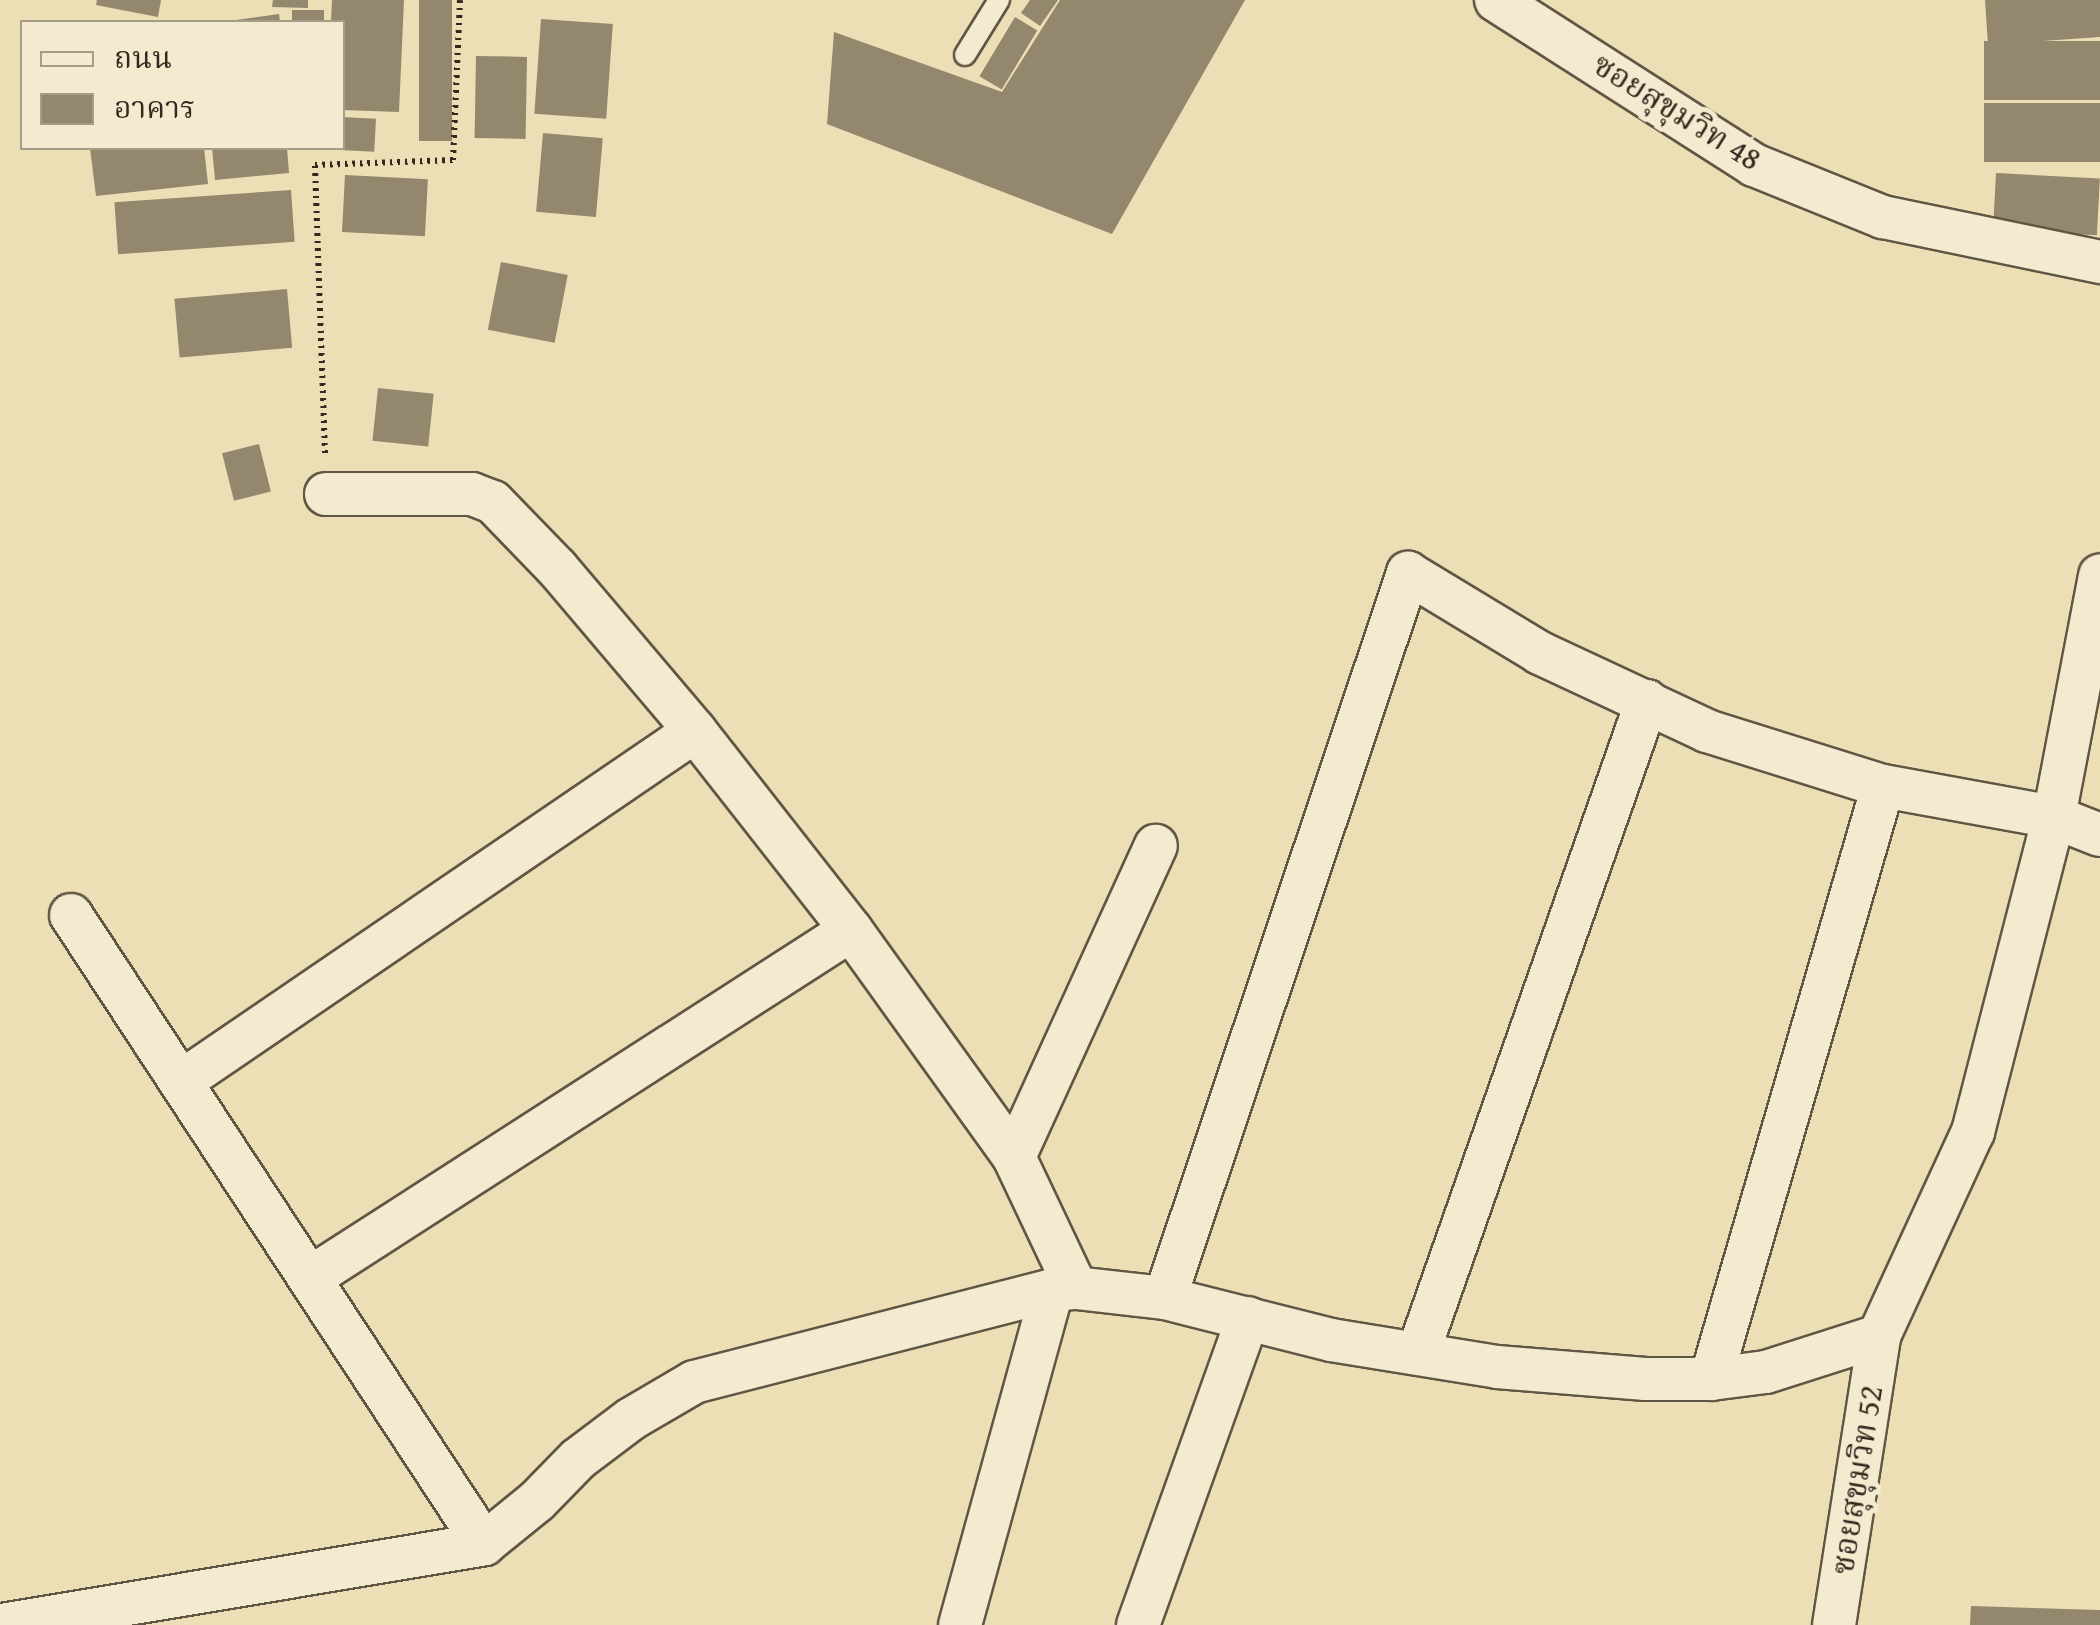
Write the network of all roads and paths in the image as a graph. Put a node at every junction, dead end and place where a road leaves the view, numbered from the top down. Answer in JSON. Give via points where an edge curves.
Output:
{"nodes":[{"id":1,"x":460,"y":0,"type":"edge"},
{"id":2,"x":999,"y":0,"type":"edge"},
{"id":3,"x":1496,"y":0,"type":"edge"},
{"id":4,"x":965,"y":55,"type":"dead end"},
{"id":5,"x":2100,"y":262,"type":"edge"},
{"id":6,"x":326,"y":494,"type":"joint"},
{"id":7,"x":2100,"y":576,"type":"edge"},
{"id":8,"x":1647,"y":701,"type":"junction"},
{"id":9,"x":695,"y":731,"type":"junction"},
{"id":10,"x":1883,"y":786,"type":"junction"},
{"id":11,"x":2054,"y":817,"type":"junction"},
{"id":12,"x":2100,"y":836,"type":"edge"},
{"id":13,"x":1156,"y":846,"type":"dead end"},
{"id":14,"x":71,"y":914,"type":"dead end"},
{"id":15,"x":852,"y":930,"type":"junction"},
{"id":16,"x":182,"y":1081,"type":"junction"},
{"id":17,"x":1014,"y":1156,"type":"junction"},
{"id":18,"x":310,"y":1278,"type":"junction"},
{"id":19,"x":1064,"y":1289,"type":"junction"},
{"id":20,"x":1165,"y":1298,"type":"junction"},
{"id":21,"x":1248,"y":1318,"type":"junction"},
{"id":22,"x":1879,"y":1336,"type":"junction"},
{"id":23,"x":1418,"y":1353,"type":"junction"},
{"id":24,"x":1710,"y":1380,"type":"junction"},
{"id":25,"x":484,"y":1544,"type":"junction"},
{"id":26,"x":2,"y":1625,"type":"edge"},
{"id":27,"x":960,"y":1625,"type":"edge"},
{"id":28,"x":1138,"y":1625,"type":"edge"},
{"id":29,"x":1834,"y":1625,"type":"edge"}],
"edges":[{"from":1,"to":6,"type":"path","via":[[453,160],[315,165]]},
{"from":2,"to":4,"type":"lane"},
{"from":3,"to":5,"type":"street","name":"ซอยสุขุมวิท 48","via":[[1754,164],[1884,217]]},
{"from":6,"to":9,"type":"street","via":[[436,491],[493,502]]},
{"from":7,"to":11,"type":"street","name":"ซอยสุขุมวิท 52"},
{"from":8,"to":10,"type":"street","via":[[1707,730]]},
{"from":8,"to":20,"type":"street","via":[[1540,653],[1408,572]]},
{"from":8,"to":23,"type":"street"},
{"from":9,"to":15,"type":"street"},
{"from":9,"to":16,"type":"street"},
{"from":10,"to":11,"type":"street"},
{"from":10,"to":24,"type":"street"},
{"from":11,"to":12,"type":"street"},
{"from":11,"to":22,"type":"street","name":"ซอยสุขุมวิท 52","via":[[1973,1132]]},
{"from":13,"to":17,"type":"street"},
{"from":14,"to":16,"type":"street"},
{"from":15,"to":17,"type":"street"},
{"from":15,"to":18,"type":"street"},
{"from":16,"to":18,"type":"street"},
{"from":17,"to":19,"type":"street"},
{"from":18,"to":25,"type":"street"},
{"from":19,"to":20,"type":"street"},
{"from":19,"to":25,"type":"street","via":[[694,1382],[578,1459]]},
{"from":19,"to":27,"type":"street"},
{"from":20,"to":21,"type":"street"},
{"from":21,"to":23,"type":"street"},
{"from":21,"to":28,"type":"street"},
{"from":22,"to":24,"type":"street","via":[[1766,1372]]},
{"from":22,"to":29,"type":"street","name":"ซอยสุขุมวิท 52"},
{"from":23,"to":24,"type":"street","via":[[1498,1367]]},
{"from":25,"to":26,"type":"street"}]}
